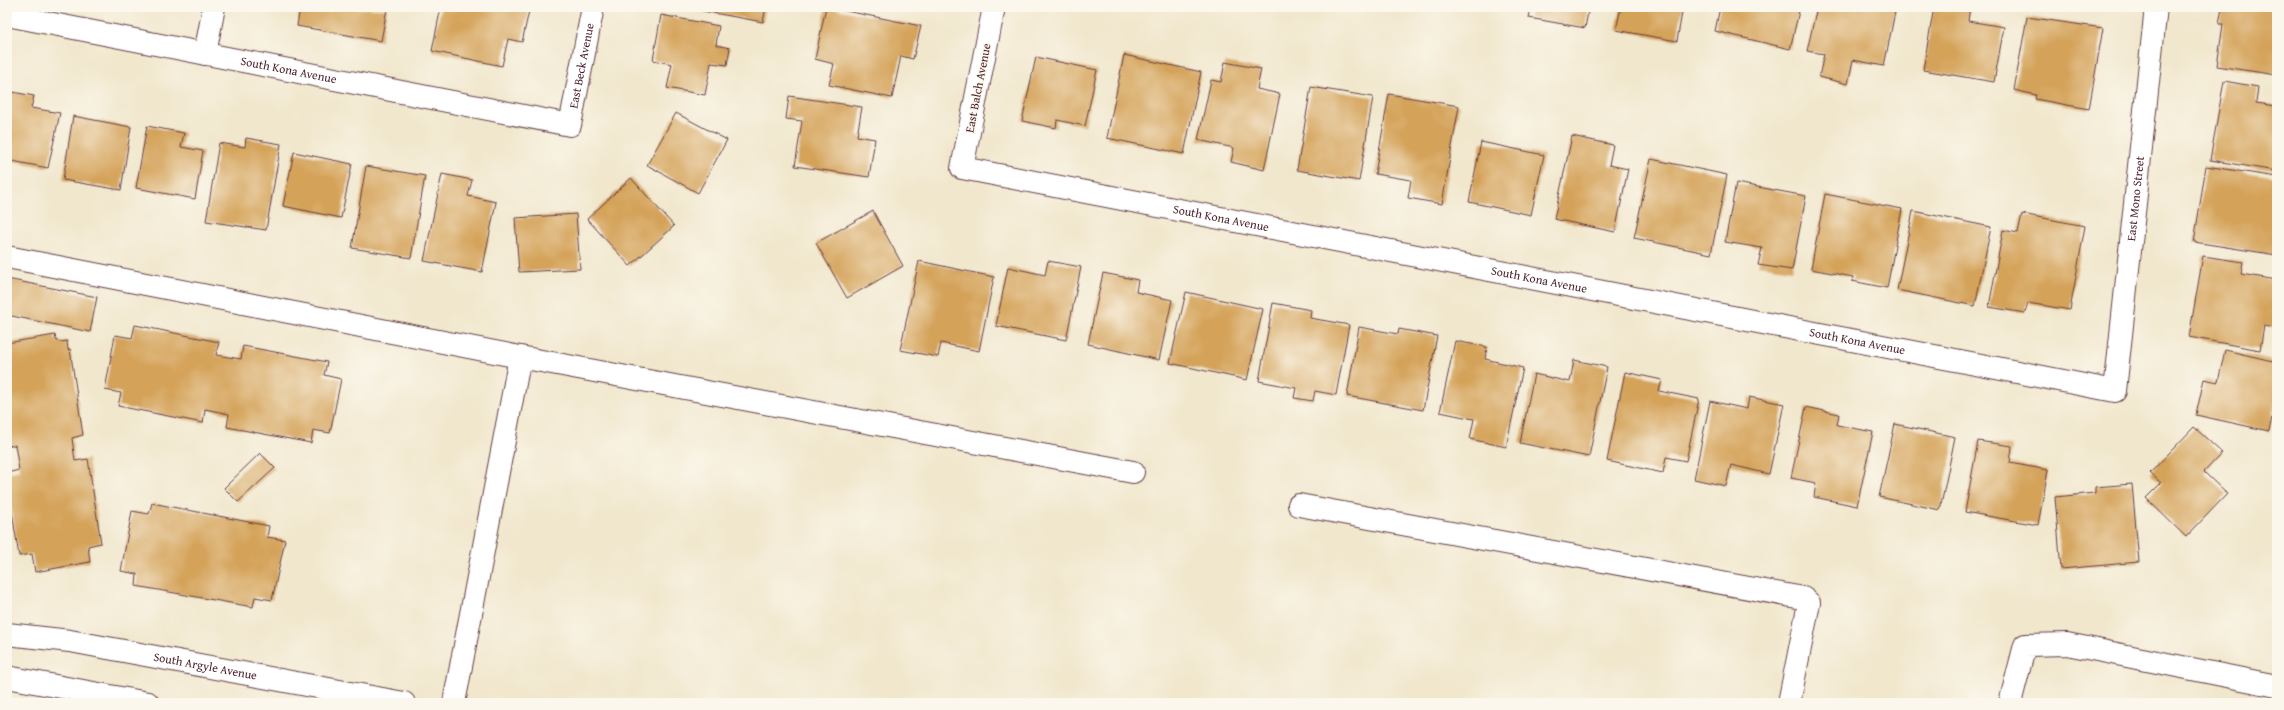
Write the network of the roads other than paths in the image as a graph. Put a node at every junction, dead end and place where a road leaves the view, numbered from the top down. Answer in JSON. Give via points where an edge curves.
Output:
{"nodes":[{"id":1,"x":214,"y":7,"type":"edge"},
{"id":2,"x":593,"y":7,"type":"edge"},
{"id":3,"x":994,"y":7,"type":"edge"},
{"id":4,"x":2156,"y":7,"type":"edge"},
{"id":5,"x":7,"y":15,"type":"edge"},
{"id":6,"x":205,"y":54,"type":"junction"},
{"id":7,"x":570,"y":125,"type":"joint"},
{"id":8,"x":962,"y":168,"type":"joint"},
{"id":9,"x":7,"y":257,"type":"edge"},
{"id":10,"x":520,"y":357,"type":"junction"},
{"id":11,"x":2115,"y":391,"type":"joint"},
{"id":12,"x":1133,"y":472,"type":"dead end"},
{"id":13,"x":1299,"y":505,"type":"dead end"},
{"id":14,"x":7,"y":634,"type":"edge"},
{"id":15,"x":7,"y":677,"type":"edge"},
{"id":16,"x":2277,"y":686,"type":"edge"},
{"id":17,"x":148,"y":703,"type":"edge"},
{"id":18,"x":404,"y":703,"type":"edge"},
{"id":19,"x":454,"y":703,"type":"edge"},
{"id":20,"x":1789,"y":703,"type":"edge"},
{"id":21,"x":2010,"y":703,"type":"edge"}],
"edges":[{"from":1,"to":6,"type":"street"},
{"from":2,"to":7,"type":"street","name":"East Beck Avenue"},
{"from":3,"to":8,"type":"street","name":"East Balch Avenue"},
{"from":4,"to":11,"type":"street","name":"East Mono Street"},
{"from":5,"to":6,"type":"street","name":"South Kona Avenue"},
{"from":6,"to":7,"type":"street","name":"South Kona Avenue"},
{"from":8,"to":11,"type":"street","name":"South Kona Avenue"},
{"from":9,"to":10,"type":"street"},
{"from":10,"to":12,"type":"street"},
{"from":10,"to":19,"type":"street"},
{"from":13,"to":20,"type":"street","via":[[1804,598],[1809,603]]},
{"from":14,"to":18,"type":"street","name":"South Argyle Avenue","via":[[70,641]]},
{"from":15,"to":17,"type":"street"},
{"from":16,"to":21,"type":"street","via":[[2067,644],[2024,644]]}]}
